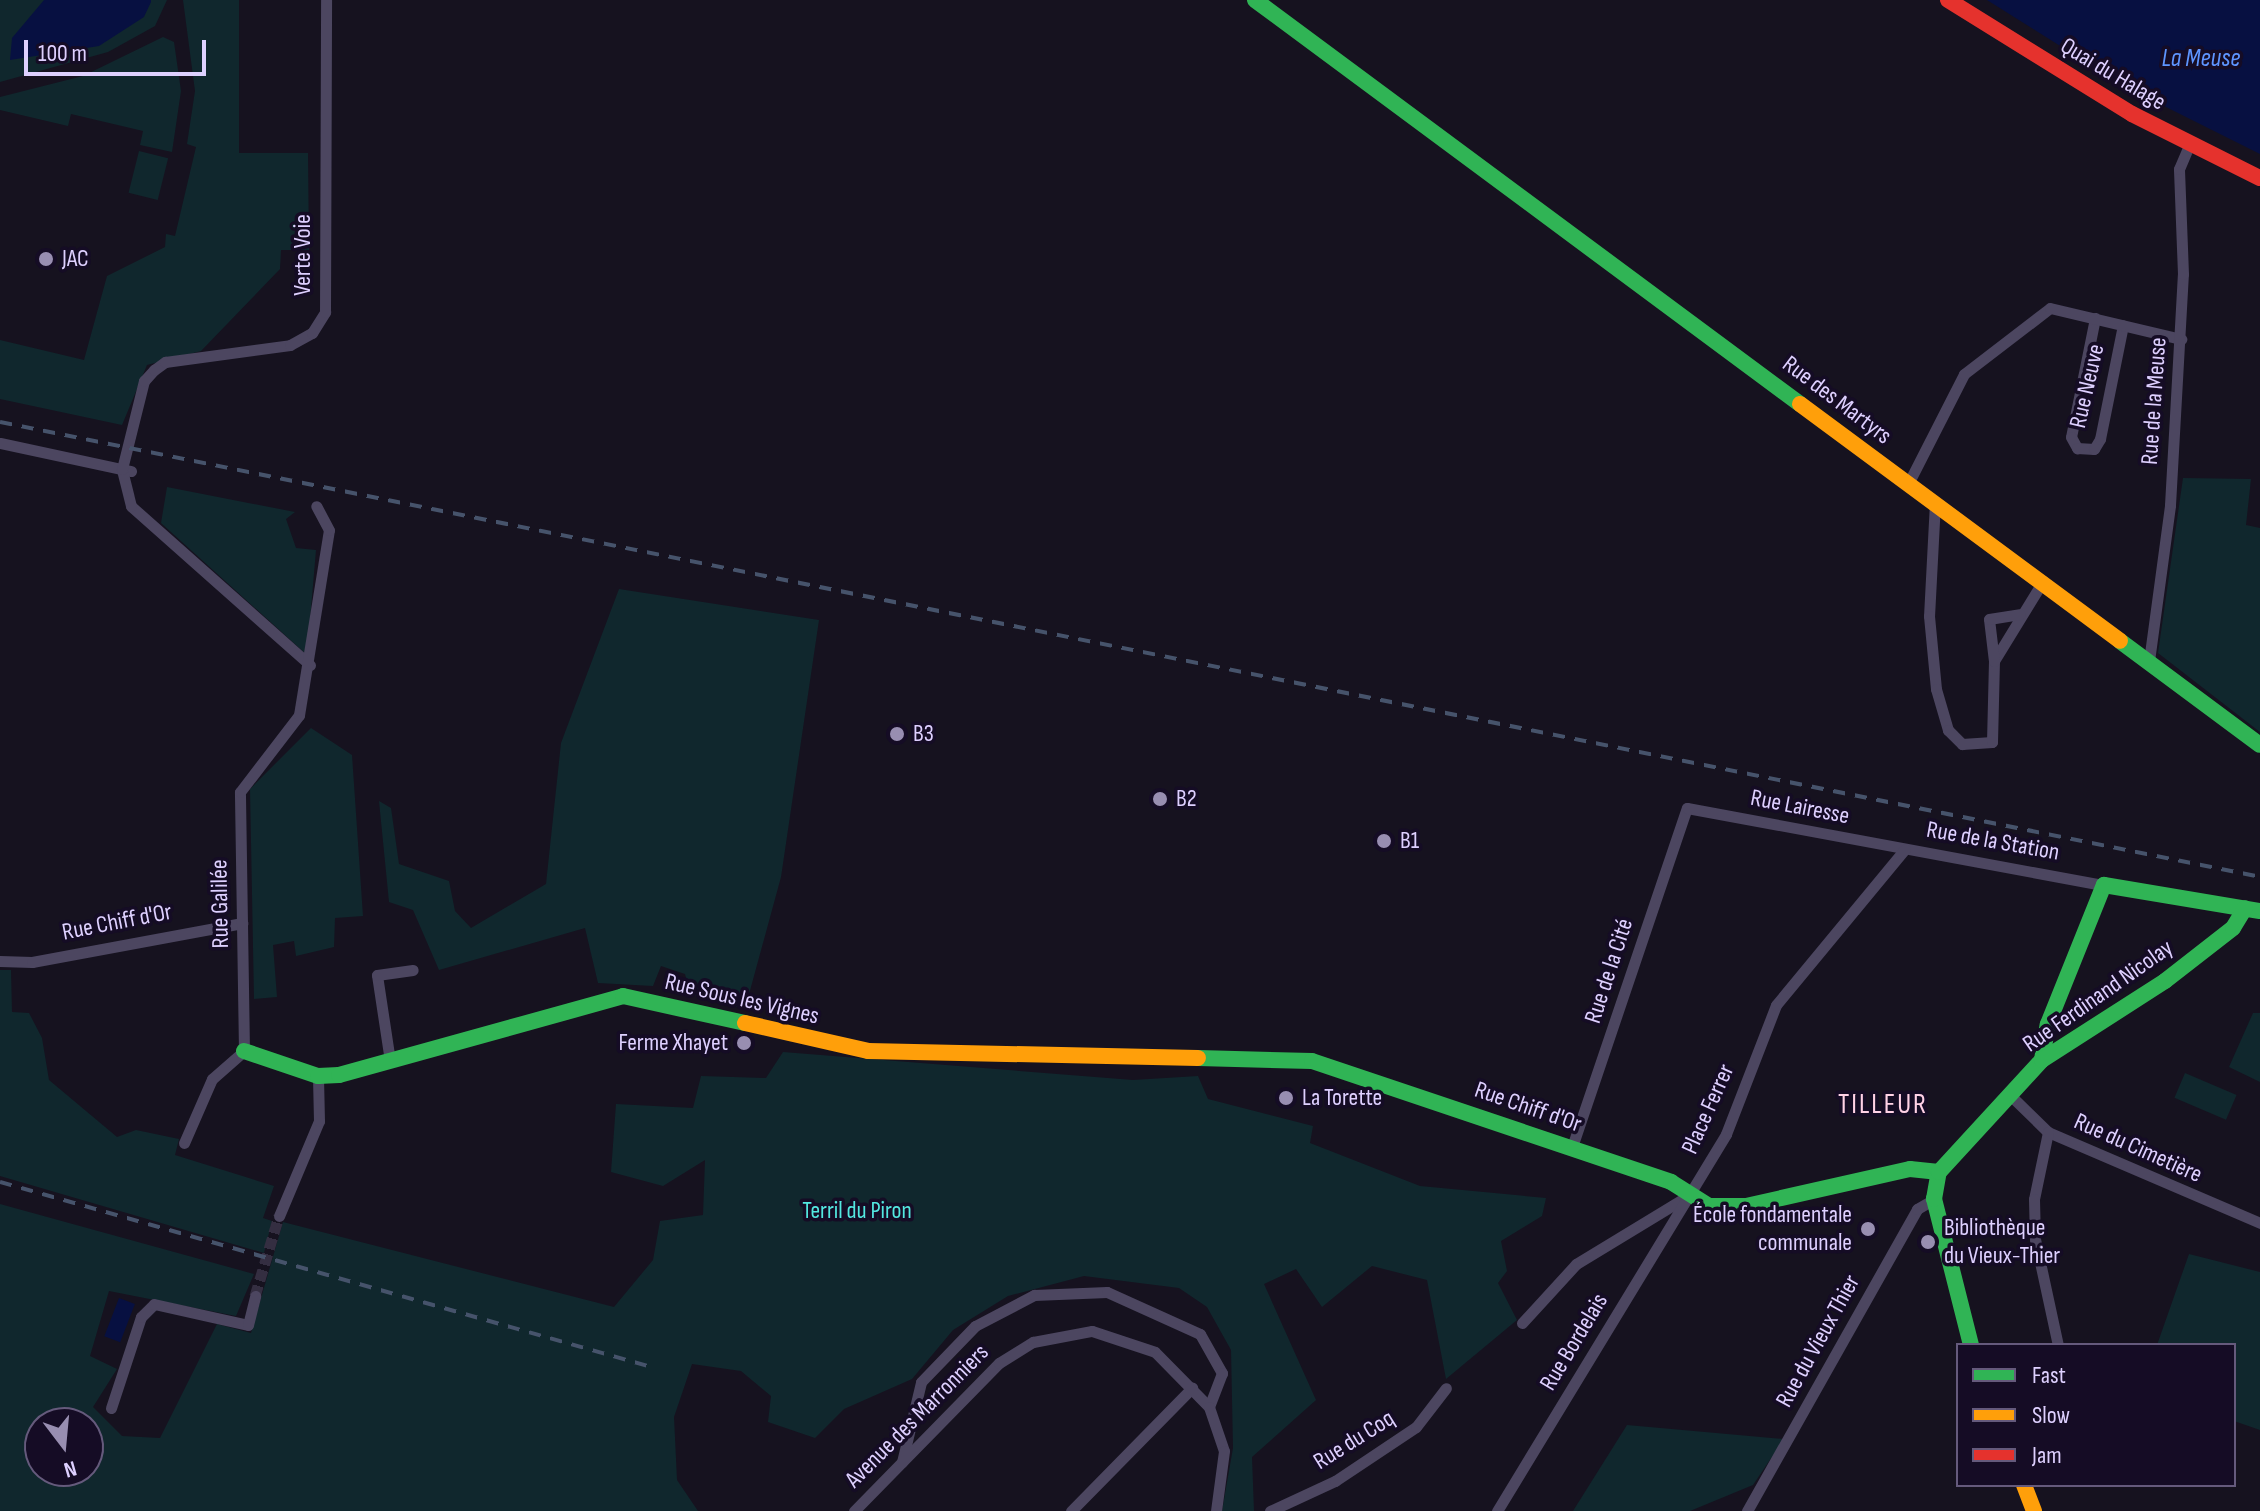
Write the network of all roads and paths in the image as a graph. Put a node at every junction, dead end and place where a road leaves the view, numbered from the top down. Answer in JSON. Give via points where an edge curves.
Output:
{"nodes":[{"id":1,"x":326,"y":0,"type":"edge"},
{"id":2,"x":1255,"y":0,"type":"edge"},
{"id":3,"x":1948,"y":0,"type":"edge"},
{"id":4,"x":2189,"y":145,"type":"junction"},
{"id":5,"x":2260,"y":178,"type":"edge"},
{"id":6,"x":2095,"y":318,"type":"junction"},
{"id":7,"x":2123,"y":325,"type":"junction"},
{"id":8,"x":2181,"y":339,"type":"junction"},
{"id":9,"x":0,"y":443,"type":"edge"},
{"id":10,"x":127,"y":470,"type":"junction"},
{"id":11,"x":1909,"y":482,"type":"junction"},
{"id":12,"x":1935,"y":502,"type":"junction"},
{"id":13,"x":316,"y":506,"type":"dead end"},
{"id":14,"x":2043,"y":581,"type":"junction"},
{"id":15,"x":2020,"y":614,"type":"junction"},
{"id":16,"x":1994,"y":661,"type":"junction"},
{"id":17,"x":2149,"y":661,"type":"junction"},
{"id":18,"x":310,"y":665,"type":"junction"},
{"id":19,"x":2260,"y":745,"type":"edge"},
{"id":20,"x":1687,"y":808,"type":"joint"},
{"id":21,"x":1905,"y":849,"type":"junction"},
{"id":22,"x":2104,"y":885,"type":"junction"},
{"id":23,"x":2252,"y":909,"type":"edge"},
{"id":24,"x":242,"y":923,"type":"junction"},
{"id":25,"x":0,"y":961,"type":"edge"},
{"id":26,"x":413,"y":970,"type":"dead end"},
{"id":27,"x":1762,"y":1038,"type":"joint"},
{"id":28,"x":244,"y":1051,"type":"junction"},
{"id":29,"x":1093,"y":1055,"type":"joint"},
{"id":30,"x":2042,"y":1060,"type":"junction"},
{"id":31,"x":390,"y":1061,"type":"junction"},
{"id":32,"x":318,"y":1076,"type":"junction"},
{"id":33,"x":2009,"y":1094,"type":"junction"},
{"id":34,"x":2048,"y":1132,"type":"junction"},
{"id":35,"x":184,"y":1143,"type":"dead end"},
{"id":36,"x":1572,"y":1147,"type":"junction"},
{"id":37,"x":1939,"y":1172,"type":"junction"},
{"id":38,"x":1690,"y":1196,"type":"junction"},
{"id":39,"x":1934,"y":1199,"type":"junction"},
{"id":40,"x":279,"y":1216,"type":"tunnel mouth"},
{"id":41,"x":2260,"y":1223,"type":"edge"},
{"id":42,"x":255,"y":1296,"type":"tunnel mouth"},
{"id":43,"x":1522,"y":1323,"type":"dead end"},
{"id":44,"x":1970,"y":1343,"type":"edge"},
{"id":45,"x":2058,"y":1343,"type":"edge"},
{"id":46,"x":1192,"y":1388,"type":"junction"},
{"id":47,"x":1446,"y":1388,"type":"dead end"},
{"id":48,"x":1209,"y":1407,"type":"junction"},
{"id":49,"x":111,"y":1408,"type":"dead end"},
{"id":50,"x":902,"y":1462,"type":"junction"},
{"id":51,"x":2025,"y":1487,"type":"edge"},
{"id":52,"x":854,"y":1511,"type":"edge"},
{"id":53,"x":1071,"y":1511,"type":"edge"},
{"id":54,"x":1216,"y":1511,"type":"edge"},
{"id":55,"x":1270,"y":1511,"type":"edge"},
{"id":56,"x":1497,"y":1511,"type":"edge"},
{"id":57,"x":1747,"y":1511,"type":"edge"},
{"id":58,"x":2034,"y":1511,"type":"edge"}],
"edges":[{"from":1,"to":10,"type":"street","name":"Verte Voie","via":[[325,312],[312,333],[290,345],[165,362],[154,370],[144,381]]},
{"from":2,"to":11,"type":"street","name":"Rue des Martyrs"},
{"from":3,"to":4,"type":"street","name":"Quai du Halage"},
{"from":4,"to":5,"type":"street","name":"Quai du Halage"},
{"from":4,"to":8,"type":"street","name":"Rue de la Meuse","via":[[2179,169]]},
{"from":6,"to":7,"type":"street"},
{"from":6,"to":7,"type":"street","name":"Rue Neuve","via":[[2071,437],[2077,448],[2094,449],[2100,439]]},
{"from":6,"to":11,"type":"street","via":[[2050,308],[1964,374]]},
{"from":7,"to":8,"type":"street"},
{"from":8,"to":17,"type":"street","name":"Rue de la Meuse","via":[[2170,505]]},
{"from":9,"to":10,"type":"street"},
{"from":10,"to":18,"type":"street","via":[[131,506]]},
{"from":11,"to":12,"type":"street","name":"Rue des Martyrs"},
{"from":12,"to":14,"type":"street","name":"Rue des Martyrs"},
{"from":12,"to":16,"type":"street","via":[[1929,616],[1948,730],[1962,744],[1992,742]]},
{"from":13,"to":18,"type":"street","name":"Rue Galilée","via":[[329,530]]},
{"from":14,"to":15,"type":"street"},
{"from":14,"to":17,"type":"street","name":"Rue des Martyrs"},
{"from":15,"to":16,"type":"street"},
{"from":15,"to":16,"type":"street","via":[[1989,619]]},
{"from":17,"to":19,"type":"street","name":"Rue des Martyrs"},
{"from":18,"to":24,"type":"street","name":"Rue Galilée","via":[[299,715],[240,792]]},
{"from":20,"to":21,"type":"street","name":"Rue Lairesse"},
{"from":20,"to":36,"type":"street","name":"Rue de la Cité"},
{"from":21,"to":22,"type":"street","name":"Rue de la Station"},
{"from":21,"to":27,"type":"street","name":"Rue de la Station","via":[[1776,1005]]},
{"from":22,"to":23,"type":"street","name":"Rue de la Station"},
{"from":22,"to":30,"type":"street","via":[[2048,1024]]},
{"from":23,"to":30,"type":"street","name":"Rue Ferdinand Nicolay","via":[[2165,981]]},
{"from":24,"to":25,"type":"street","name":"Rue Chiff d'Or","via":[[32,962]]},
{"from":24,"to":28,"type":"street","name":"Rue Galilée"},
{"from":26,"to":31,"type":"street","via":[[377,975]]},
{"from":27,"to":38,"type":"street","name":"Place Ferrer","via":[[1726,1134]]},
{"from":28,"to":32,"type":"street"},
{"from":28,"to":35,"type":"street","via":[[212,1079]]},
{"from":29,"to":31,"type":"street","name":"Rue Sous les Vignes","via":[[868,1051],[623,996]]},
{"from":29,"to":36,"type":"street","name":"Rue Chiff d'Or","via":[[1312,1061]]},
{"from":30,"to":33,"type":"street","name":"Rue Ferdinand Nicolay"},
{"from":31,"to":32,"type":"street","name":"Rue Sous les Vignes"},
{"from":32,"to":40,"type":"street","via":[[319,1121]]},
{"from":33,"to":34,"type":"street","name":"Rue du Cimetière"},
{"from":33,"to":37,"type":"street","name":"Rue Ferdinand Nicolay"},
{"from":34,"to":41,"type":"street","name":"Rue du Cimetière"},
{"from":34,"to":45,"type":"street","via":[[2034,1199],[2035,1239]]},
{"from":36,"to":38,"type":"street","name":"Rue Chiff d'Or","via":[[1671,1182]]},
{"from":37,"to":38,"type":"street","name":"Rue Chiff d'Or","via":[[1878,1174],[1746,1206],[1709,1206]]},
{"from":37,"to":39,"type":"street"},
{"from":38,"to":43,"type":"street","via":[[1576,1264]]},
{"from":38,"to":56,"type":"street","name":"Rue Bordelais"},
{"from":39,"to":44,"type":"street"},
{"from":39,"to":57,"type":"street","name":"Rue du Vieux Thier","via":[[1917,1209]]},
{"from":42,"to":49,"type":"street","via":[[248,1325],[154,1304],[141,1317]]},
{"from":46,"to":48,"type":"street","name":"Avenue des Marronniers"},
{"from":46,"to":50,"type":"street","name":"Avenue des Marronniers","via":[[1175,1367],[1130,1340],[1092,1331],[1049,1337],[999,1363]]},
{"from":46,"to":53,"type":"street"},
{"from":47,"to":55,"type":"street","name":"Rue du Coq","via":[[1416,1427],[1335,1481]]},
{"from":48,"to":50,"type":"street","via":[[1222,1373],[1200,1334],[1107,1292],[1034,1295],[975,1326],[921,1382]]},
{"from":48,"to":54,"type":"street","name":"Avenue des Marronniers","via":[[1224,1451]]},
{"from":50,"to":52,"type":"street","name":"Avenue des Marronniers"},
{"from":51,"to":58,"type":"street"}]}
